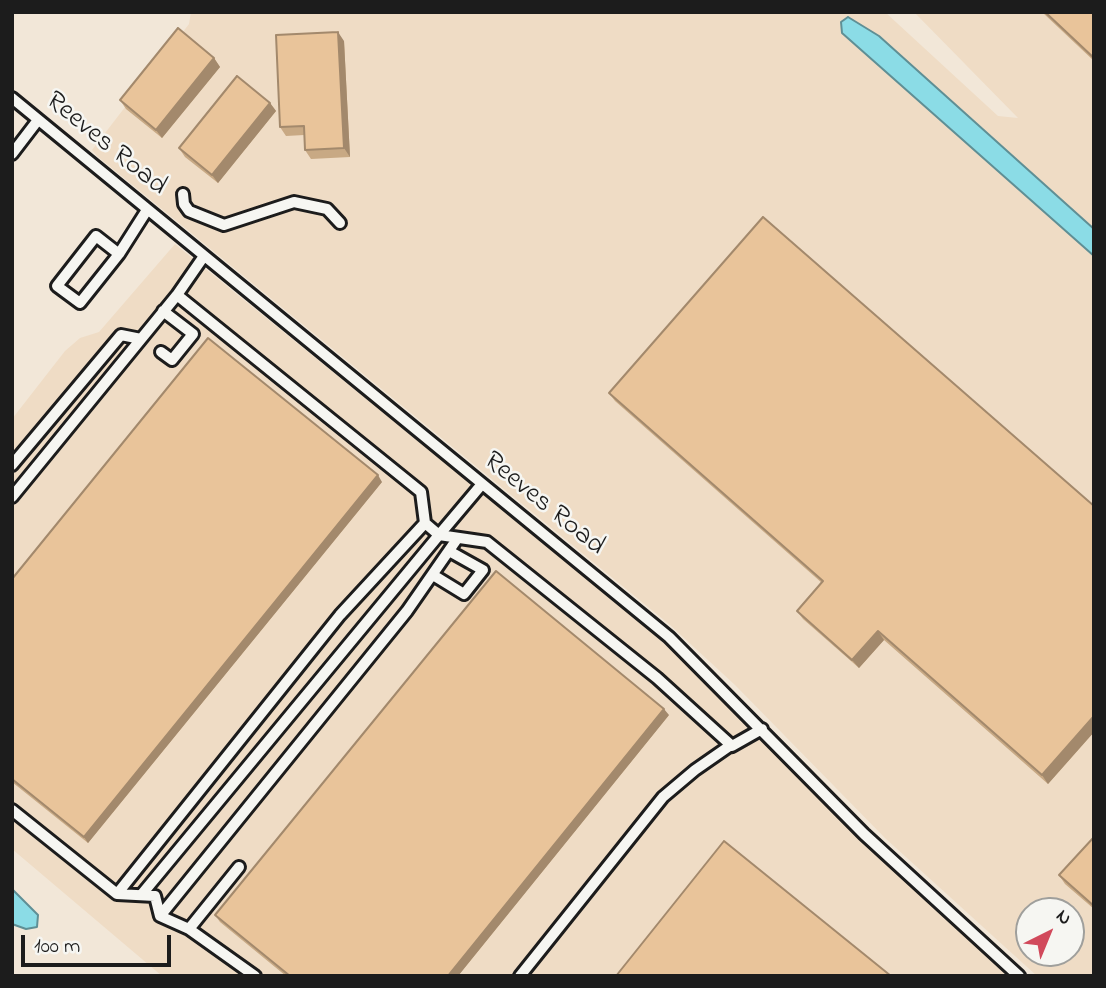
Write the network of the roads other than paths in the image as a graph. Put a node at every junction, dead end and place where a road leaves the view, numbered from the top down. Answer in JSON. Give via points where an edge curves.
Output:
{"nodes":[{"id":1,"x":12,"y":98,"type":"edge"},
{"id":2,"x":38,"y":120,"type":"junction"},
{"id":3,"x":12,"y":154,"type":"edge"},
{"id":4,"x":183,"y":194,"type":"dead end"},
{"id":5,"x":147,"y":209,"type":"junction"},
{"id":6,"x":340,"y":223,"type":"dead end"},
{"id":7,"x":118,"y":254,"type":"junction"},
{"id":8,"x":204,"y":256,"type":"junction"},
{"id":9,"x":177,"y":295,"type":"junction"},
{"id":10,"x":163,"y":311,"type":"junction"},
{"id":11,"x":141,"y":339,"type":"junction"},
{"id":12,"x":161,"y":352,"type":"dead end"},
{"id":13,"x":12,"y":465,"type":"edge"},
{"id":14,"x":482,"y":484,"type":"junction"},
{"id":15,"x":12,"y":497,"type":"edge"},
{"id":16,"x":425,"y":523,"type":"junction"},
{"id":17,"x":439,"y":535,"type":"junction"},
{"id":18,"x":457,"y":539,"type":"junction"},
{"id":19,"x":449,"y":551,"type":"junction"},
{"id":20,"x":433,"y":575,"type":"junction"},
{"id":21,"x":762,"y":729,"type":"junction"},
{"id":22,"x":731,"y":745,"type":"junction"},
{"id":23,"x":12,"y":810,"type":"edge"},
{"id":24,"x":239,"y":867,"type":"dead end"},
{"id":25,"x":117,"y":894,"type":"junction"},
{"id":26,"x":142,"y":894,"type":"junction"},
{"id":27,"x":160,"y":916,"type":"junction"},
{"id":28,"x":189,"y":929,"type":"junction"},
{"id":29,"x":255,"y":976,"type":"edge"},
{"id":30,"x":520,"y":976,"type":"edge"},
{"id":31,"x":1019,"y":976,"type":"edge"}],
"edges":[{"from":1,"to":2,"type":"street","name":"Reeves Road"},
{"from":2,"to":3,"type":"street"},
{"from":2,"to":5,"type":"street","name":"Reeves Road"},
{"from":4,"to":6,"type":"street","via":[[189,211],[223,225],[294,202],[327,209]]},
{"from":5,"to":7,"type":"street"},
{"from":5,"to":8,"type":"street","name":"Reeves Road"},
{"from":7,"to":7,"type":"street","via":[[80,303],[57,286],[96,236]]},
{"from":8,"to":9,"type":"street"},
{"from":8,"to":14,"type":"street","name":"Reeves Road"},
{"from":9,"to":10,"type":"street"},
{"from":9,"to":16,"type":"street","via":[[421,492]]},
{"from":10,"to":11,"type":"street"},
{"from":10,"to":12,"type":"street","via":[[193,334],[172,360]]},
{"from":11,"to":13,"type":"street","via":[[121,335]]},
{"from":11,"to":15,"type":"street"},
{"from":14,"to":17,"type":"street"},
{"from":14,"to":21,"type":"street","name":"Reeves Road","via":[[668,637]]},
{"from":16,"to":17,"type":"street"},
{"from":16,"to":25,"type":"street","via":[[340,615]]},
{"from":17,"to":18,"type":"street"},
{"from":17,"to":26,"type":"street"},
{"from":18,"to":19,"type":"street"},
{"from":18,"to":22,"type":"street","via":[[487,542],[657,678]]},
{"from":19,"to":20,"type":"street"},
{"from":19,"to":20,"type":"street","via":[[483,570],[464,594]]},
{"from":20,"to":27,"type":"street"},
{"from":21,"to":22,"type":"street"},
{"from":21,"to":31,"type":"street","name":"Reeves Road","via":[[864,834]]},
{"from":22,"to":30,"type":"street","via":[[663,797]]},
{"from":23,"to":25,"type":"street"},
{"from":24,"to":28,"type":"street"},
{"from":25,"to":26,"type":"street"},
{"from":26,"to":27,"type":"street","via":[[155,896]]},
{"from":27,"to":28,"type":"street"},
{"from":28,"to":29,"type":"street"}]}
